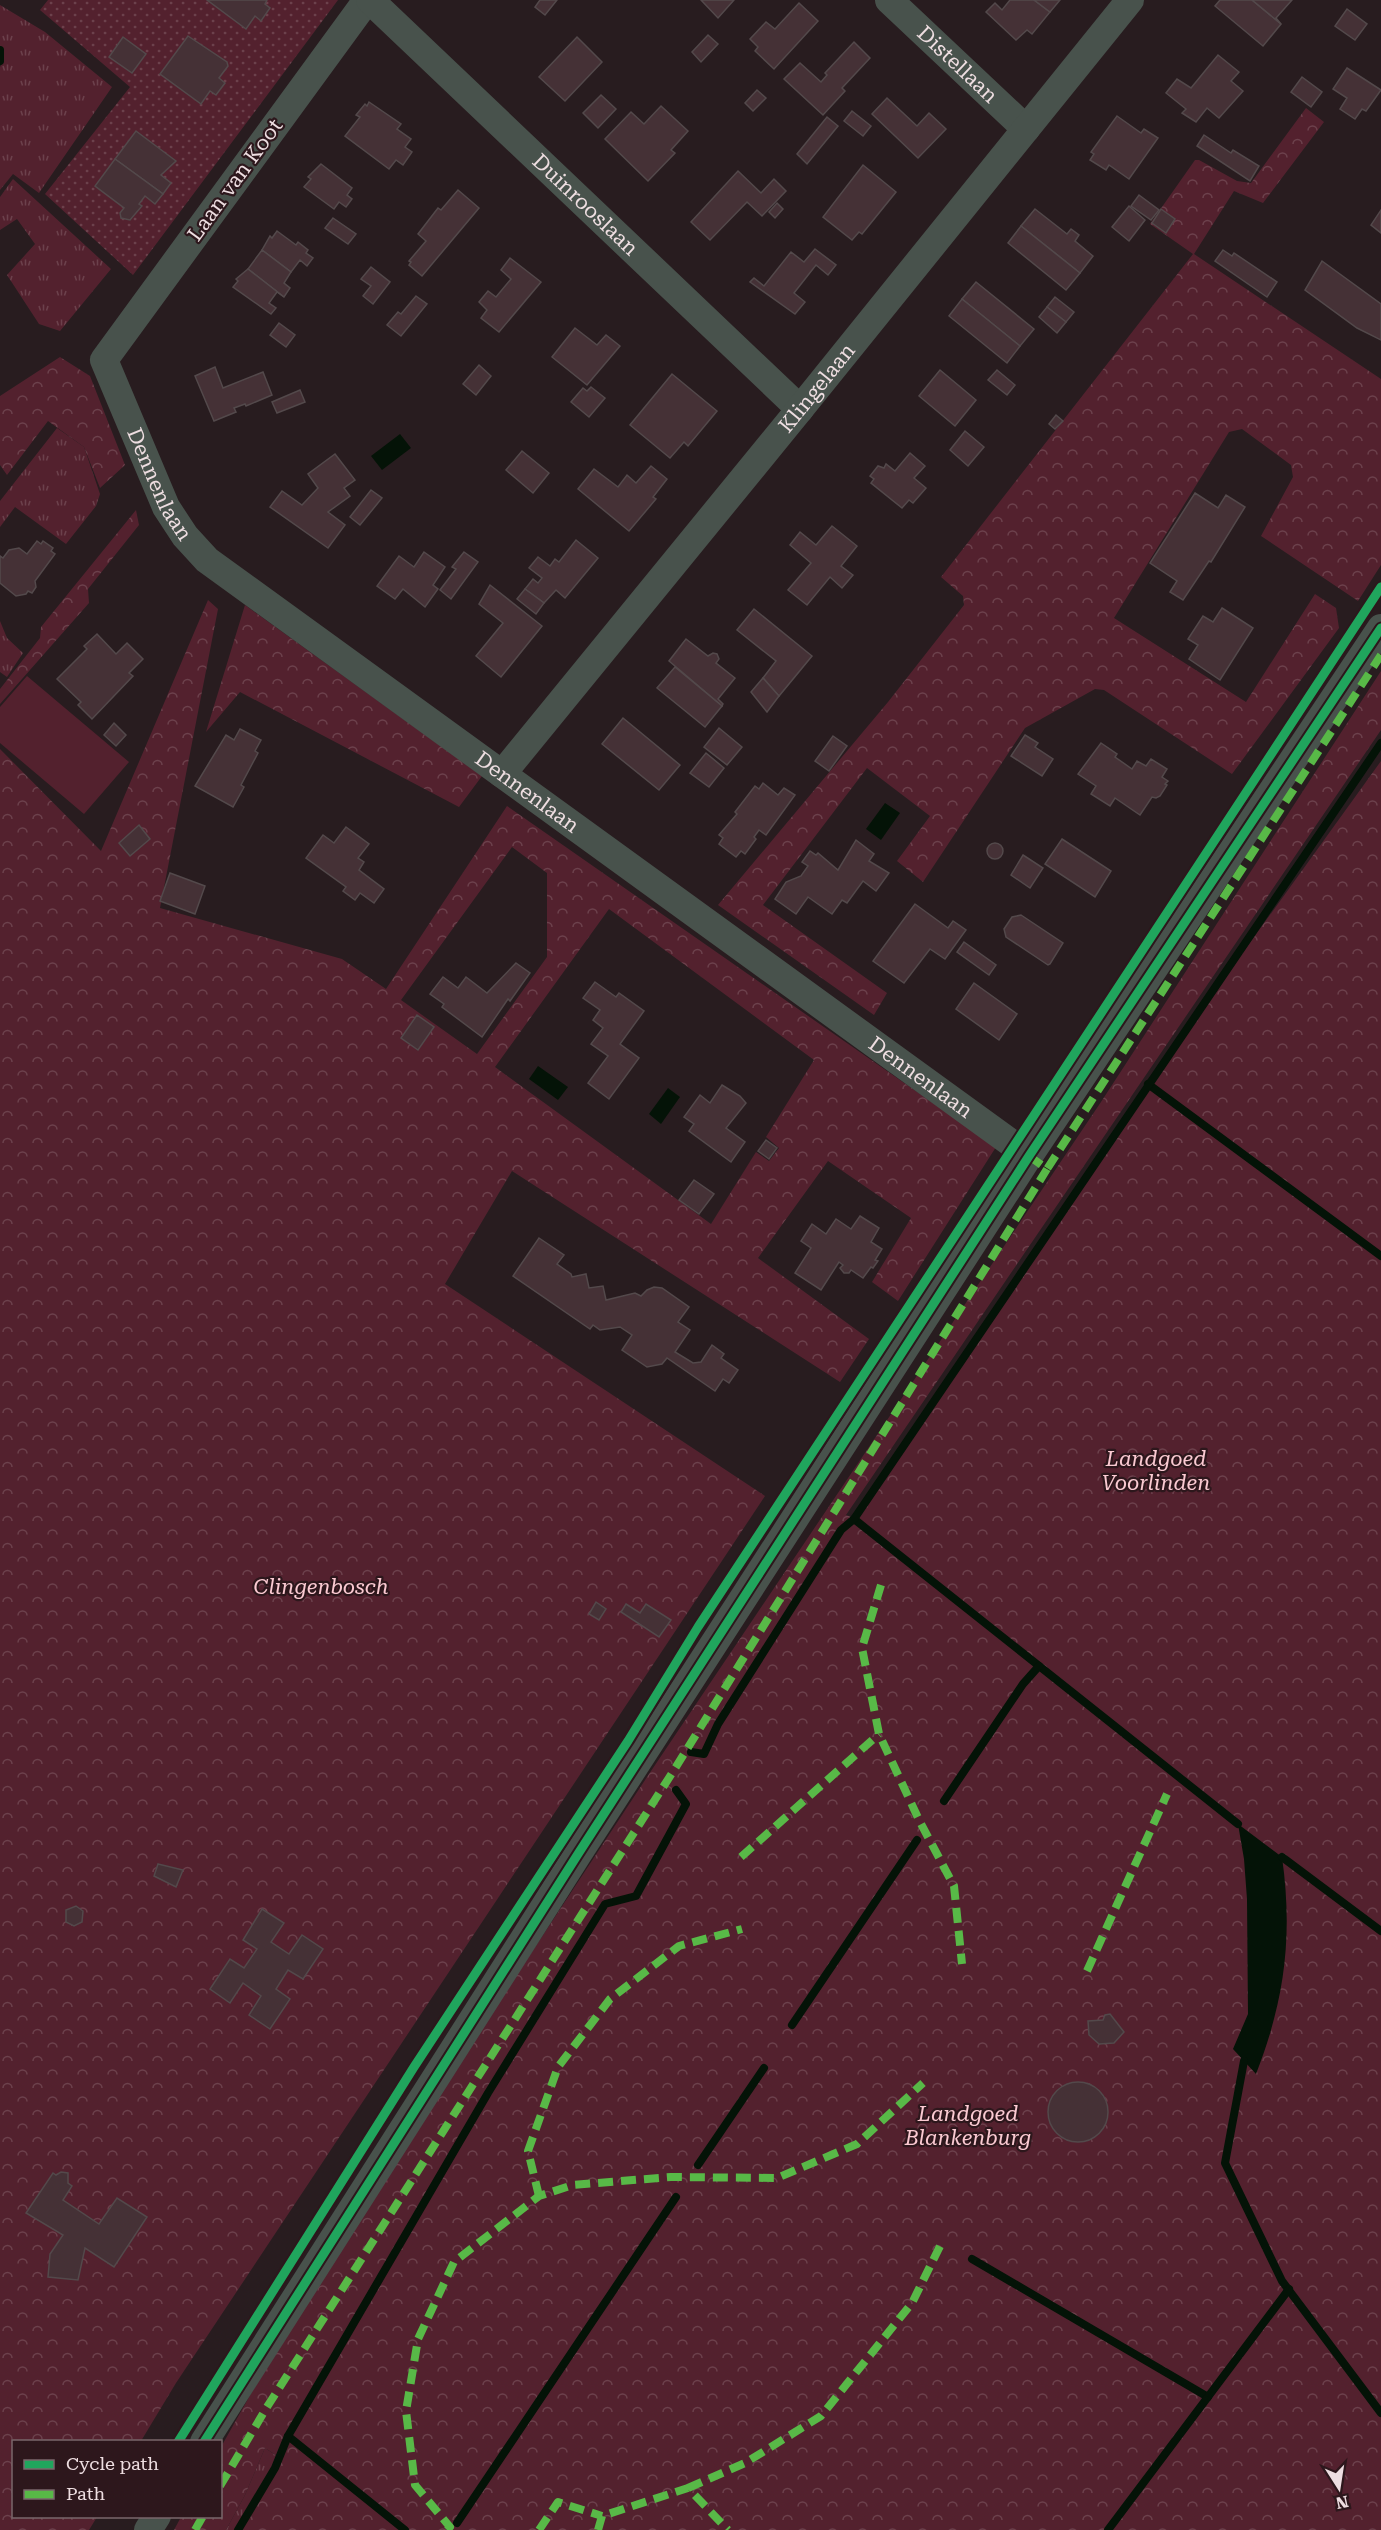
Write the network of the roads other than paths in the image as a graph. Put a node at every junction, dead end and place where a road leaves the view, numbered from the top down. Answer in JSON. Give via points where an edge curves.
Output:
{"nodes":[{"id":1,"x":368,"y":0,"type":"edge"},
{"id":2,"x":889,"y":0,"type":"edge"},
{"id":3,"x":1130,"y":0,"type":"edge"},
{"id":4,"x":1026,"y":129,"type":"junction"},
{"id":5,"x":104,"y":360,"type":"joint"},
{"id":6,"x":800,"y":410,"type":"junction"},
{"id":7,"x":1381,"y":628,"type":"edge"},
{"id":8,"x":502,"y":774,"type":"junction"},
{"id":9,"x":1029,"y":1156,"type":"junction"},
{"id":10,"x":205,"y":2440,"type":"edge"}],
"edges":[{"from":1,"to":5,"type":"street","name":"Laan van Koot"},
{"from":1,"to":6,"type":"street","name":"Duinrooslaan"},
{"from":2,"to":4,"type":"street","name":"Distellaan"},
{"from":3,"to":4,"type":"street","name":"Klingelaan"},
{"from":4,"to":6,"type":"street","name":"Klingelaan"},
{"from":5,"to":8,"type":"street","name":"Dennenlaan","via":[[166,507],[184,536],[207,560]]},
{"from":6,"to":8,"type":"street","name":"Klingelaan"},
{"from":7,"to":9,"type":"street"},
{"from":8,"to":9,"type":"street","name":"Dennenlaan"},
{"from":9,"to":10,"type":"street"}]}
